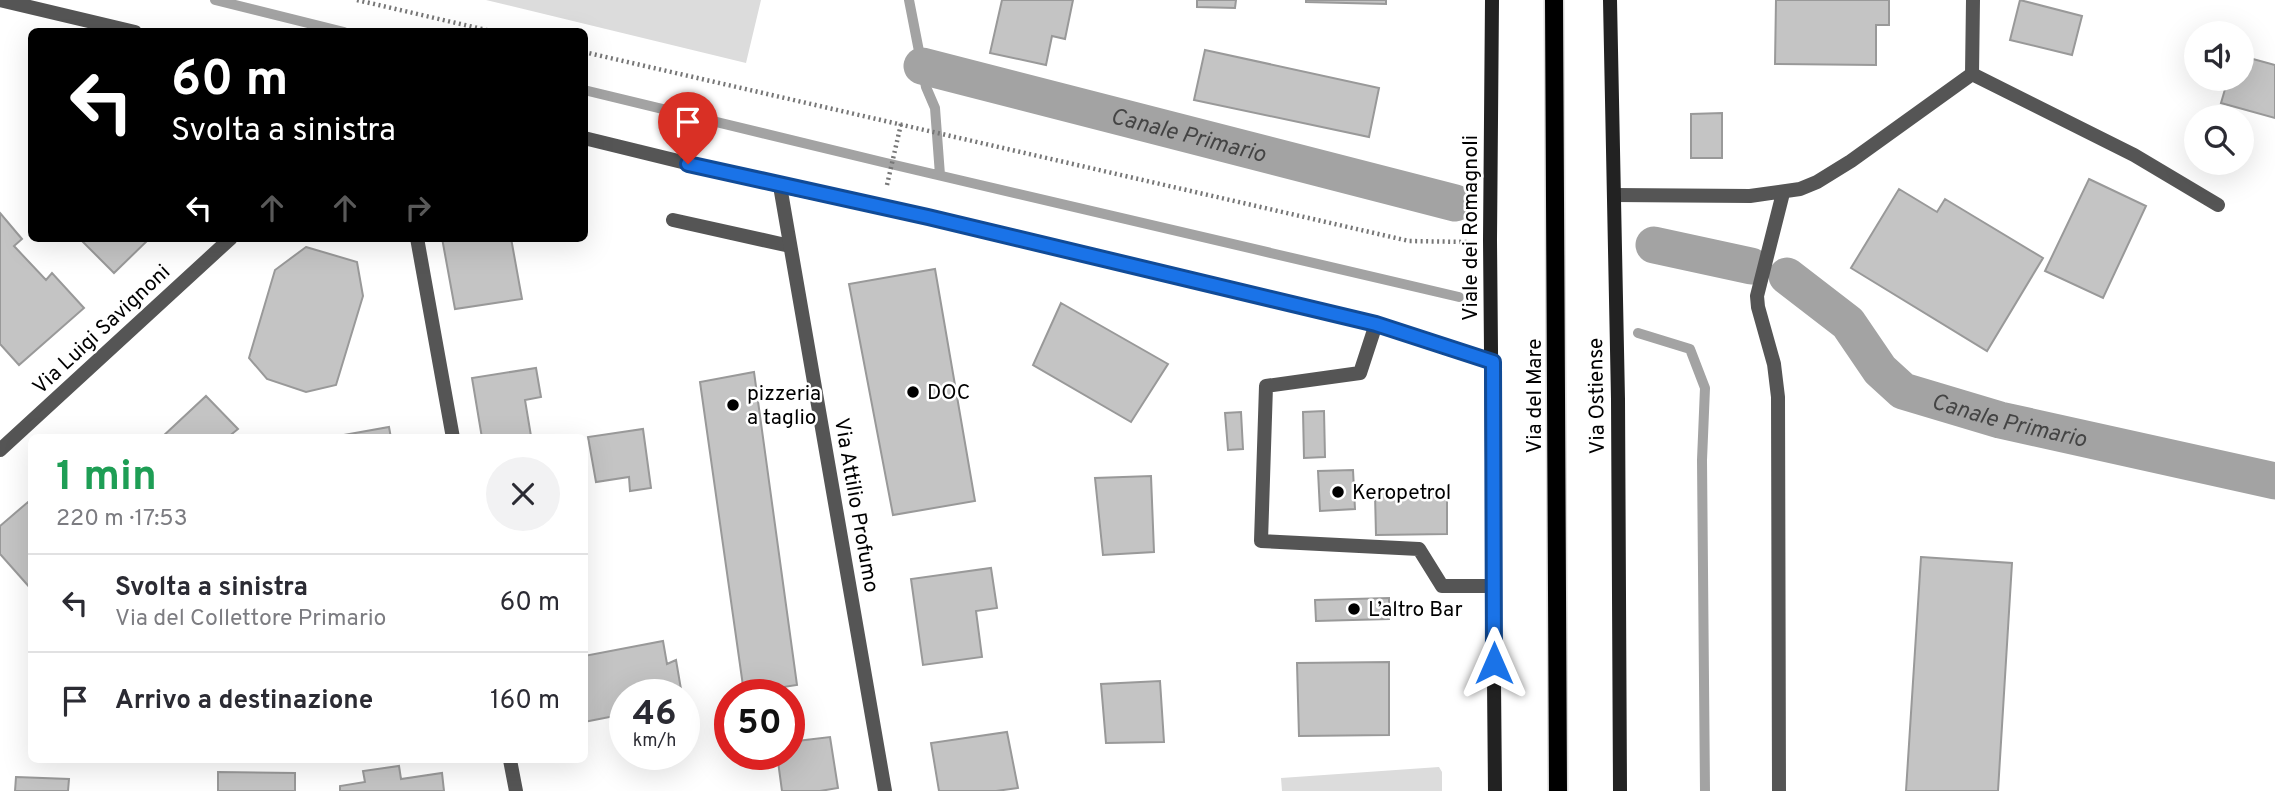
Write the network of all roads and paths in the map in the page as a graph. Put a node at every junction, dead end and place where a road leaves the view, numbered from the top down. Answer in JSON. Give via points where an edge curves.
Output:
{"nodes":[{"id":1,"x":0,"y":0,"type":"edge"},
{"id":2,"x":357,"y":0,"type":"edge"},
{"id":3,"x":1492,"y":0,"type":"edge"},
{"id":4,"x":1554,"y":0,"type":"edge"},
{"id":5,"x":1610,"y":0,"type":"edge"},
{"id":6,"x":1973,"y":0,"type":"edge"},
{"id":7,"x":118,"y":28,"type":"edge"},
{"id":8,"x":478,"y":28,"type":"edge"},
{"id":9,"x":588,"y":53,"type":"edge"},
{"id":10,"x":1972,"y":75,"type":"junction"},
{"id":11,"x":901,"y":124,"type":"junction"},
{"id":12,"x":588,"y":139,"type":"edge"},
{"id":13,"x":780,"y":186,"type":"junction"},
{"id":14,"x":1783,"y":193,"type":"junction"},
{"id":15,"x":1614,"y":195,"type":"junction"},
{"id":16,"x":2218,"y":205,"type":"dead end"},
{"id":17,"x":882,"y":206,"type":"junction"},
{"id":18,"x":673,"y":219,"type":"dead end"},
{"id":19,"x":1490,"y":240,"type":"junction"},
{"id":20,"x":227,"y":242,"type":"edge"},
{"id":21,"x":418,"y":242,"type":"edge"},
{"id":22,"x":790,"y":246,"type":"junction"},
{"id":23,"x":1376,"y":324,"type":"junction"},
{"id":24,"x":1493,"y":362,"type":"junction"},
{"id":25,"x":452,"y":434,"type":"edge"},
{"id":26,"x":0,"y":450,"type":"edge"},
{"id":27,"x":1494,"y":586,"type":"junction"},
{"id":28,"x":511,"y":763,"type":"edge"},
{"id":29,"x":516,"y":791,"type":"edge"},
{"id":30,"x":885,"y":791,"type":"edge"},
{"id":31,"x":1495,"y":791,"type":"edge"},
{"id":32,"x":1558,"y":791,"type":"edge"},
{"id":33,"x":1620,"y":791,"type":"edge"},
{"id":34,"x":1779,"y":791,"type":"edge"}],
"edges":[{"from":1,"to":7,"type":"street"},
{"from":2,"to":8,"type":"path"},
{"from":3,"to":19,"type":"main road","name":"Viale dei Romagnoli"},
{"from":4,"to":32,"type":"main road","name":"Via del Mare"},
{"from":5,"to":15,"type":"main road","name":"Via Ostiense"},
{"from":6,"to":10,"type":"street"},
{"from":9,"to":11,"type":"path"},
{"from":10,"to":14,"type":"street","via":[[1834,172]]},
{"from":10,"to":16,"type":"street","via":[[2134,155]]},
{"from":11,"to":17,"type":"path"},
{"from":11,"to":19,"type":"path","via":[[1409,241]]},
{"from":12,"to":13,"type":"street"},
{"from":13,"to":17,"type":"street"},
{"from":13,"to":22,"type":"street","name":"Via Attilio Profumo"},
{"from":14,"to":15,"type":"street"},
{"from":14,"to":34,"type":"street","via":[[1758,296],[1778,397]]},
{"from":15,"to":33,"type":"main road","name":"Via Ostiense"},
{"from":17,"to":23,"type":"street"},
{"from":18,"to":22,"type":"street"},
{"from":19,"to":24,"type":"main road","name":"Viale dei Romagnoli"},
{"from":20,"to":26,"type":"street","name":"Via Luigi Savignoni"},
{"from":21,"to":25,"type":"street"},
{"from":22,"to":30,"type":"street","name":"Via Attilio Profumo"},
{"from":23,"to":24,"type":"street"},
{"from":23,"to":27,"type":"street","via":[[1360,373],[1265,386],[1261,541],[1419,549],[1442,586]]},
{"from":24,"to":27,"type":"main road","name":"Viale dei Romagnoli"},
{"from":27,"to":31,"type":"main road","name":"Viale dei Romagnoli"},
{"from":28,"to":29,"type":"street"}]}
